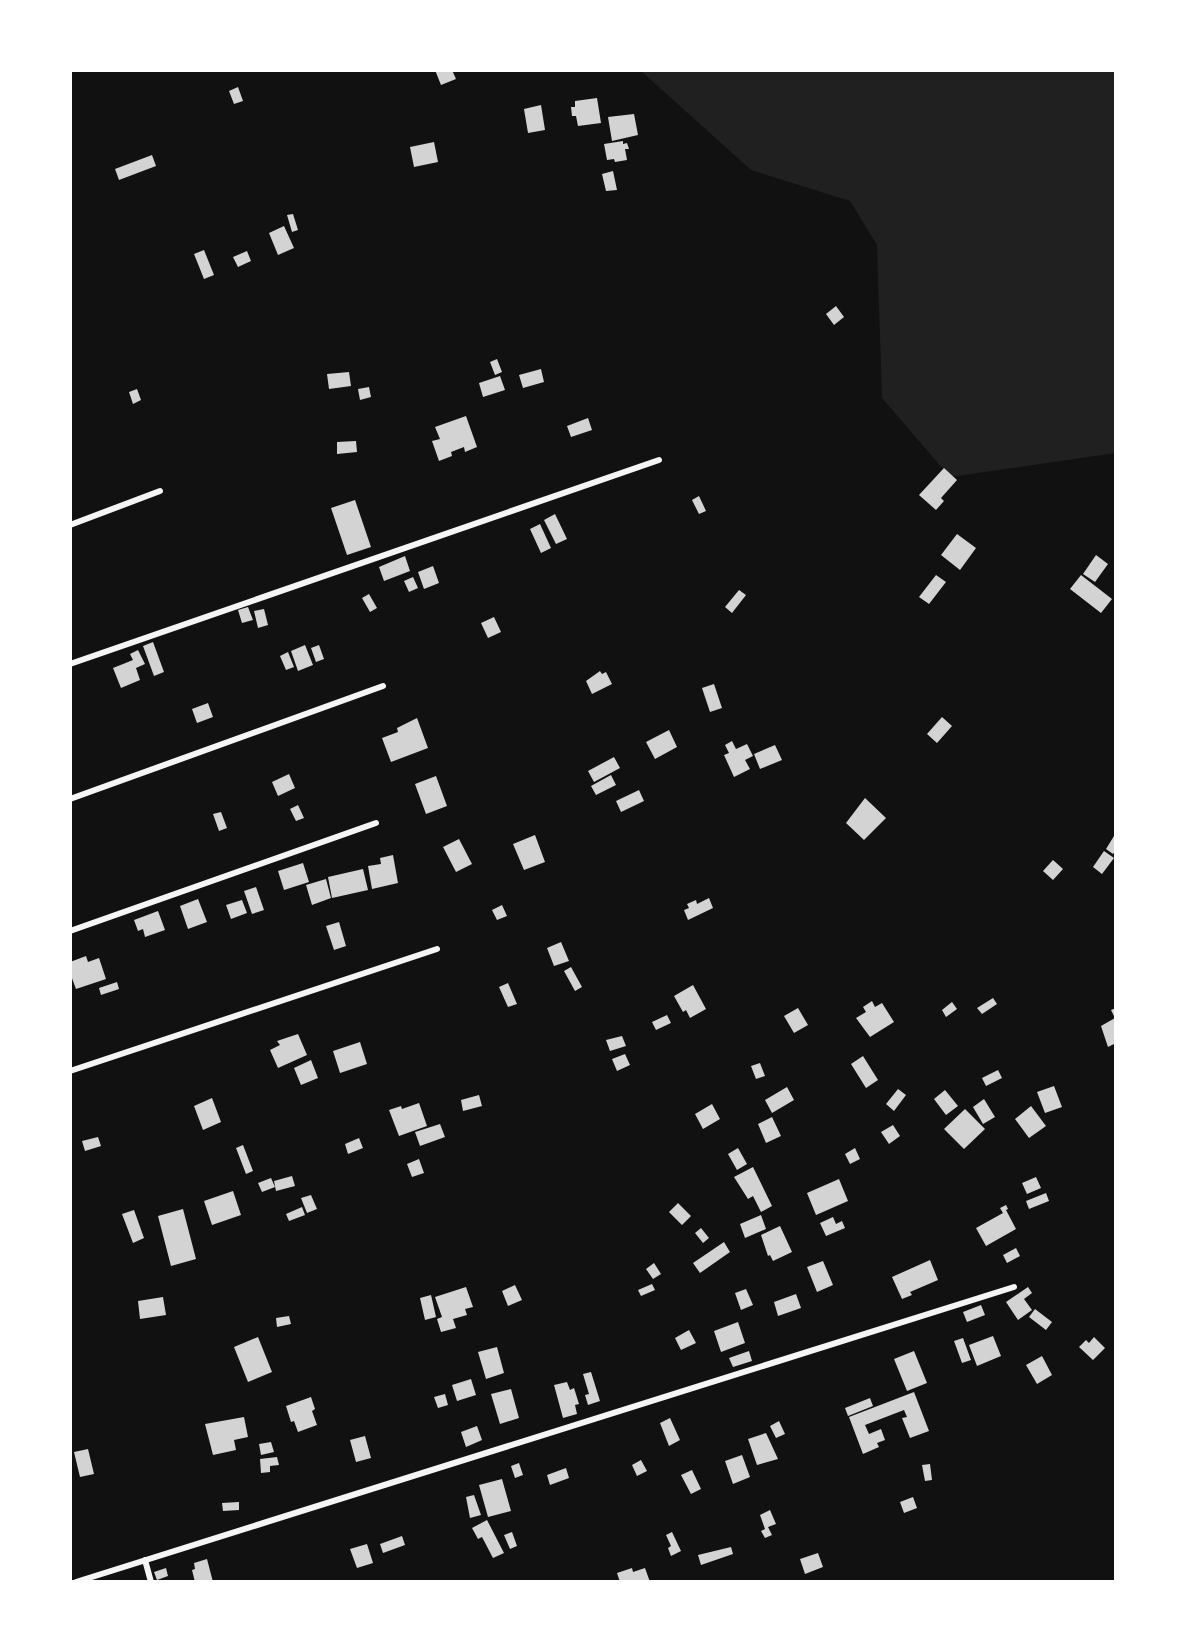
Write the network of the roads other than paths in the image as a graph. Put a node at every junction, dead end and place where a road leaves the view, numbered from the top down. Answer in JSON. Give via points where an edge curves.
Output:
{"nodes":[{"id":1,"x":659,"y":460,"type":"dead end"},
{"id":2,"x":160,"y":491,"type":"dead end"},
{"id":3,"x":70,"y":525,"type":"edge"},
{"id":4,"x":70,"y":664,"type":"edge"},
{"id":5,"x":383,"y":686,"type":"dead end"},
{"id":6,"x":70,"y":799,"type":"edge"},
{"id":7,"x":376,"y":823,"type":"dead end"},
{"id":8,"x":70,"y":931,"type":"edge"},
{"id":9,"x":437,"y":949,"type":"dead end"},
{"id":10,"x":70,"y":1071,"type":"edge"},
{"id":11,"x":1014,"y":1287,"type":"dead end"},
{"id":12,"x":145,"y":1560,"type":"junction"},
{"id":13,"x":76,"y":1582,"type":"edge"},
{"id":14,"x":151,"y":1582,"type":"edge"}],
"edges":[{"from":1,"to":4,"type":"street"},
{"from":2,"to":3,"type":"street"},
{"from":5,"to":6,"type":"street"},
{"from":7,"to":8,"type":"street"},
{"from":9,"to":10,"type":"street"},
{"from":11,"to":12,"type":"street"},
{"from":12,"to":13,"type":"street"},
{"from":12,"to":14,"type":"street"}]}
